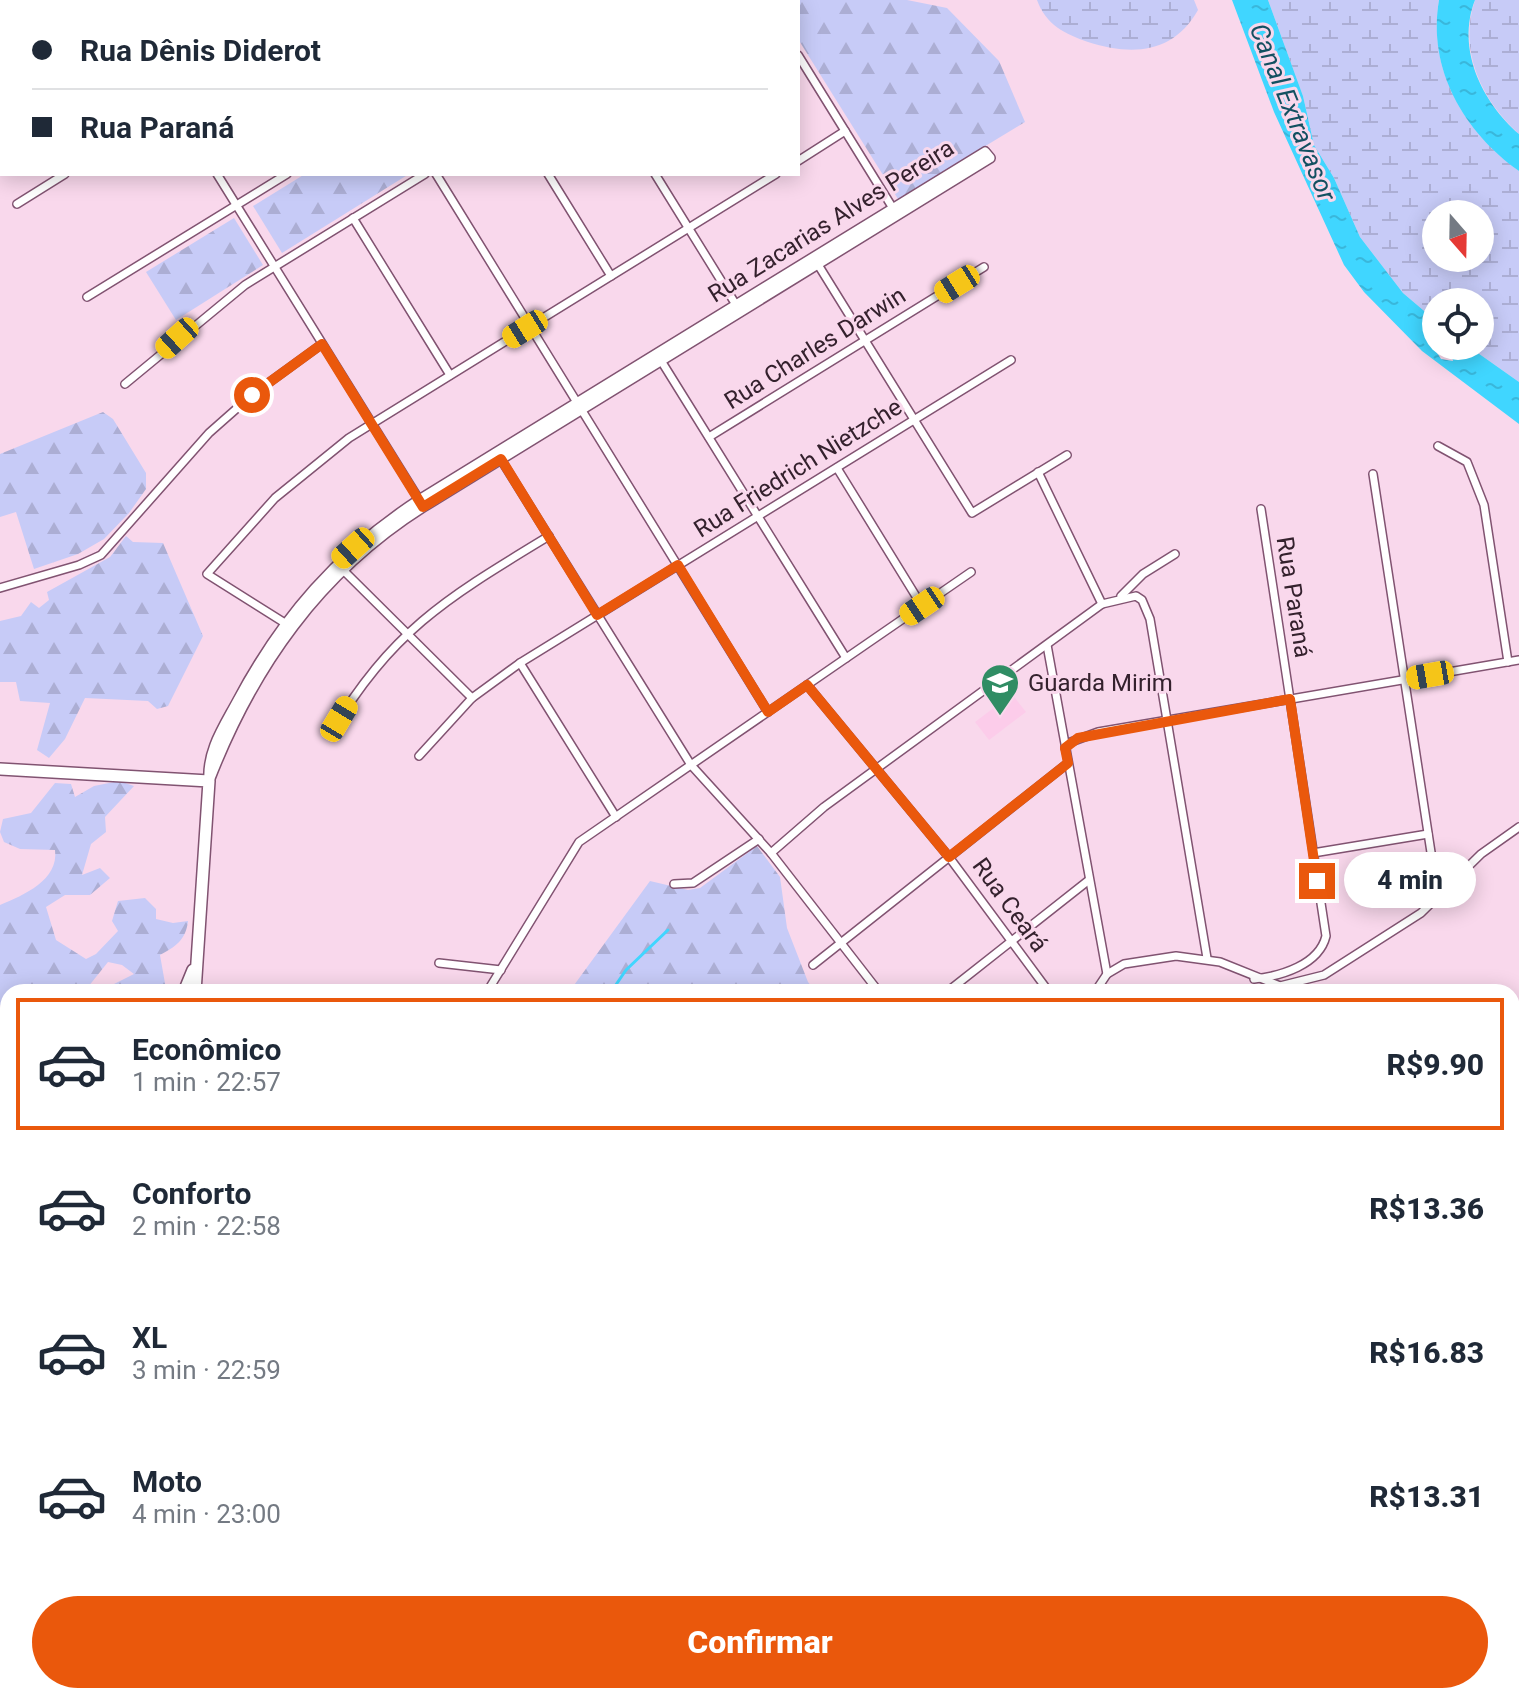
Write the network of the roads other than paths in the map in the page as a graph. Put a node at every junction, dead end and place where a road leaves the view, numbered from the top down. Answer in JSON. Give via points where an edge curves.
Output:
{"nodes":[{"id":1,"x":800,"y":58,"type":"edge"},
{"id":2,"x":845,"y":131,"type":"junction"},
{"id":3,"x":800,"y":160,"type":"edge"},
{"id":4,"x":62,"y":176,"type":"edge"},
{"id":5,"x":218,"y":176,"type":"edge"},
{"id":6,"x":284,"y":176,"type":"edge"},
{"id":7,"x":422,"y":176,"type":"edge"},
{"id":8,"x":437,"y":176,"type":"edge"},
{"id":9,"x":549,"y":176,"type":"edge"},
{"id":10,"x":656,"y":176,"type":"edge"},
{"id":11,"x":765,"y":177,"type":"edge"},
{"id":12,"x":17,"y":204,"type":"dead end"},
{"id":13,"x":236,"y":205,"type":"junction"},
{"id":14,"x":895,"y":212,"type":"junction"},
{"id":15,"x":353,"y":218,"type":"junction"},
{"id":16,"x":688,"y":228,"type":"junction"},
{"id":17,"x":816,"y":261,"type":"junction"},
{"id":18,"x":274,"y":266,"type":"junction"},
{"id":19,"x":984,"y":267,"type":"dead end"},
{"id":20,"x":611,"y":276,"type":"junction"},
{"id":21,"x":87,"y":297,"type":"dead end"},
{"id":22,"x":738,"y":309,"type":"junction"},
{"id":23,"x":530,"y":326,"type":"junction"},
{"id":24,"x":865,"y":341,"type":"junction"},
{"id":25,"x":322,"y":344,"type":"junction"},
{"id":26,"x":659,"y":357,"type":"junction"},
{"id":27,"x":1011,"y":360,"type":"dead end"},
{"id":28,"x":450,"y":375,"type":"junction"},
{"id":29,"x":125,"y":384,"type":"dead end"},
{"id":30,"x":580,"y":406,"type":"junction"},
{"id":31,"x":914,"y":420,"type":"junction"},
{"id":32,"x":371,"y":424,"type":"junction"},
{"id":33,"x":709,"y":437,"type":"junction"},
{"id":34,"x":1438,"y":446,"type":"dead end"},
{"id":35,"x":1067,"y":455,"type":"dead end"},
{"id":36,"x":499,"y":456,"type":"junction"},
{"id":37,"x":837,"y":468,"type":"junction"},
{"id":38,"x":1038,"y":472,"type":"junction"},
{"id":39,"x":1373,"y":474,"type":"dead end"},
{"id":40,"x":421,"y":503,"type":"junction"},
{"id":41,"x":1261,"y":509,"type":"dead end"},
{"id":42,"x":758,"y":516,"type":"junction"},
{"id":43,"x":549,"y":536,"type":"junction"},
{"id":44,"x":1175,"y":554,"type":"dead end"},
{"id":45,"x":678,"y":565,"type":"junction"},
{"id":46,"x":339,"y":566,"type":"junction"},
{"id":47,"x":971,"y":572,"type":"dead end"},
{"id":48,"x":0,"y":588,"type":"edge"},
{"id":49,"x":1119,"y":598,"type":"junction"},
{"id":50,"x":1102,"y":604,"type":"junction"},
{"id":51,"x":922,"y":606,"type":"junction"},
{"id":52,"x":597,"y":615,"type":"junction"},
{"id":53,"x":287,"y":625,"type":"junction"},
{"id":54,"x":406,"y":633,"type":"junction"},
{"id":55,"x":1047,"y":645,"type":"junction"},
{"id":56,"x":846,"y":658,"type":"junction"},
{"id":57,"x":1519,"y":660,"type":"edge"},
{"id":58,"x":1508,"y":662,"type":"junction"},
{"id":59,"x":520,"y":663,"type":"junction"},
{"id":60,"x":1404,"y":680,"type":"junction"},
{"id":61,"x":807,"y":685,"type":"junction"},
{"id":62,"x":472,"y":698,"type":"junction"},
{"id":63,"x":1290,"y":699,"type":"junction"},
{"id":64,"x":768,"y":712,"type":"junction"},
{"id":65,"x":1167,"y":720,"type":"junction"},
{"id":66,"x":330,"y":734,"type":"dead end"},
{"id":67,"x":1065,"y":748,"type":"junction"},
{"id":68,"x":419,"y":756,"type":"dead end"},
{"id":69,"x":1068,"y":763,"type":"junction"},
{"id":70,"x":691,"y":765,"type":"junction"},
{"id":71,"x":0,"y":769,"type":"edge"},
{"id":72,"x":877,"y":769,"type":"junction"},
{"id":73,"x":209,"y":781,"type":"junction"},
{"id":74,"x":616,"y":817,"type":"junction"},
{"id":75,"x":1519,"y":827,"type":"edge"},
{"id":76,"x":1428,"y":834,"type":"junction"},
{"id":77,"x":759,"y":839,"type":"junction"},
{"id":78,"x":771,"y":853,"type":"junction"},
{"id":79,"x":1313,"y":853,"type":"junction"},
{"id":80,"x":949,"y":857,"type":"junction"},
{"id":81,"x":1089,"y":880,"type":"junction"},
{"id":82,"x":674,"y":884,"type":"dead end"},
{"id":83,"x":1438,"y":898,"type":"junction"},
{"id":84,"x":1012,"y":942,"type":"junction"},
{"id":85,"x":841,"y":943,"type":"junction"},
{"id":86,"x":1207,"y":958,"type":"junction"},
{"id":87,"x":439,"y":963,"type":"dead end"},
{"id":88,"x":813,"y":965,"type":"dead end"},
{"id":89,"x":501,"y":970,"type":"junction"},
{"id":90,"x":1107,"y":974,"type":"junction"},
{"id":91,"x":1254,"y":979,"type":"junction"},
{"id":92,"x":192,"y":984,"type":"edge"},
{"id":93,"x":492,"y":984,"type":"edge"},
{"id":94,"x":873,"y":984,"type":"edge"},
{"id":95,"x":957,"y":984,"type":"edge"},
{"id":96,"x":1043,"y":984,"type":"edge"},
{"id":97,"x":1100,"y":984,"type":"edge"},
{"id":98,"x":1280,"y":984,"type":"edge"},
{"id":99,"x":1296,"y":984,"type":"edge"}],
"edges":[{"from":1,"to":2,"type":"street"},
{"from":2,"to":3,"type":"street"},
{"from":2,"to":14,"type":"street"},
{"from":4,"to":12,"type":"street"},
{"from":5,"to":13,"type":"street"},
{"from":6,"to":13,"type":"street"},
{"from":7,"to":15,"type":"street"},
{"from":8,"to":23,"type":"street"},
{"from":9,"to":20,"type":"street"},
{"from":10,"to":16,"type":"street"},
{"from":11,"to":16,"type":"street"},
{"from":13,"to":18,"type":"street"},
{"from":13,"to":21,"type":"street"},
{"from":14,"to":14,"type":"street","name":"Rua Zacarias Alves Pereira","via":[[990,158],[985,152]]},
{"from":14,"to":17,"type":"street","name":"Rua Zacarias Alves Pereira"},
{"from":15,"to":18,"type":"street"},
{"from":15,"to":28,"type":"street"},
{"from":16,"to":20,"type":"street"},
{"from":16,"to":22,"type":"street"},
{"from":17,"to":22,"type":"street","name":"Rua Zacarias Alves Pereira"},
{"from":17,"to":24,"type":"street"},
{"from":18,"to":25,"type":"street"},
{"from":18,"to":29,"type":"street","via":[[200,319]]},
{"from":19,"to":24,"type":"street","name":"Rua Charles Darwin"},
{"from":20,"to":23,"type":"street"},
{"from":22,"to":26,"type":"street","name":"Rua Zacarias Alves Pereira"},
{"from":23,"to":28,"type":"street"},
{"from":23,"to":30,"type":"street"},
{"from":24,"to":31,"type":"street"},
{"from":24,"to":33,"type":"street","name":"Rua Charles Darwin"},
{"from":25,"to":32,"type":"street"},
{"from":25,"to":48,"type":"street","via":[[209,433],[101,555]]},
{"from":26,"to":30,"type":"street","name":"Rua Zacarias Alves Pereira"},
{"from":26,"to":33,"type":"street"},
{"from":27,"to":31,"type":"street","name":"Rua Friedrich Nietzche"},
{"from":28,"to":32,"type":"street"},
{"from":30,"to":36,"type":"street","name":"Rua Zacarias Alves Pereira"},
{"from":30,"to":45,"type":"street"},
{"from":31,"to":37,"type":"street","name":"Rua Friedrich Nietzche"},
{"from":31,"to":38,"type":"street","via":[[972,513]]},
{"from":32,"to":40,"type":"street"},
{"from":32,"to":53,"type":"street","via":[[275,498],[207,574]]},
{"from":33,"to":42,"type":"street"},
{"from":34,"to":58,"type":"street","via":[[1467,462],[1484,505]]},
{"from":35,"to":38,"type":"street"},
{"from":36,"to":40,"type":"street","name":"Rua Zacarias Alves Pereira"},
{"from":36,"to":43,"type":"street"},
{"from":37,"to":42,"type":"street","name":"Rua Friedrich Nietzche"},
{"from":37,"to":51,"type":"street"},
{"from":38,"to":50,"type":"street"},
{"from":39,"to":60,"type":"street"},
{"from":40,"to":46,"type":"street","name":"Rua Zacarias Alves Pereira"},
{"from":41,"to":63,"type":"street","name":"Rua Paraná"},
{"from":42,"to":45,"type":"street","name":"Rua Friedrich Nietzche"},
{"from":42,"to":56,"type":"street"},
{"from":43,"to":52,"type":"street"},
{"from":43,"to":54,"type":"street","via":[[447,599]]},
{"from":44,"to":49,"type":"street","via":[[1143,574]]},
{"from":45,"to":52,"type":"street","name":"Rua Friedrich Nietzche"},
{"from":45,"to":64,"type":"street"},
{"from":46,"to":53,"type":"street","name":"Rua Zacarias Alves Pereira"},
{"from":46,"to":54,"type":"street"},
{"from":47,"to":51,"type":"street"},
{"from":49,"to":50,"type":"street"},
{"from":49,"to":65,"type":"street","via":[[1142,600],[1150,619]]},
{"from":50,"to":55,"type":"street"},
{"from":51,"to":56,"type":"street"},
{"from":52,"to":59,"type":"street","name":"Rua Friedrich Nietzche"},
{"from":52,"to":70,"type":"street"},
{"from":53,"to":73,"type":"street","name":"Rua Zacarias Alves Pereira","via":[[226,738]]},
{"from":54,"to":62,"type":"street"},
{"from":54,"to":66,"type":"street","via":[[368,674]]},
{"from":55,"to":67,"type":"street"},
{"from":55,"to":72,"type":"street"},
{"from":56,"to":61,"type":"street"},
{"from":57,"to":58,"type":"street"},
{"from":58,"to":60,"type":"street"},
{"from":59,"to":62,"type":"street","name":"Rua Friedrich Nietzche"},
{"from":59,"to":74,"type":"street"},
{"from":60,"to":63,"type":"street"},
{"from":60,"to":76,"type":"street"},
{"from":61,"to":64,"type":"street"},
{"from":61,"to":72,"type":"street","name":"Rua Ceará"},
{"from":62,"to":68,"type":"street","name":"Rua Friedrich Nietzche"},
{"from":63,"to":65,"type":"street"},
{"from":63,"to":79,"type":"street","name":"Rua Paraná"},
{"from":64,"to":70,"type":"street"},
{"from":65,"to":67,"type":"street","via":[[1088,735]]},
{"from":65,"to":86,"type":"street"},
{"from":67,"to":69,"type":"street"},
{"from":69,"to":80,"type":"street"},
{"from":69,"to":81,"type":"street"},
{"from":70,"to":74,"type":"street"},
{"from":70,"to":77,"type":"street"},
{"from":71,"to":73,"type":"main road"},
{"from":72,"to":78,"type":"street"},
{"from":72,"to":80,"type":"street","name":"Rua Ceará"},
{"from":73,"to":92,"type":"main road","name":"Rua Zacarias Alves Pereira","via":[[198,958]]},
{"from":74,"to":89,"type":"street","via":[[579,842]]},
{"from":75,"to":83,"type":"street","via":[[1481,854]]},
{"from":76,"to":79,"type":"street"},
{"from":76,"to":83,"type":"street"},
{"from":77,"to":78,"type":"street"},
{"from":77,"to":82,"type":"street","via":[[693,883]]},
{"from":78,"to":85,"type":"street"},
{"from":79,"to":91,"type":"street","name":"Rua Paraná","via":[[1325,941],[1294,969]]},
{"from":80,"to":84,"type":"street","name":"Rua Ceará"},
{"from":80,"to":85,"type":"street"},
{"from":81,"to":84,"type":"street"},
{"from":81,"to":90,"type":"street"},
{"from":83,"to":99,"type":"street","via":[[1324,975]]},
{"from":84,"to":95,"type":"street"},
{"from":84,"to":96,"type":"street","name":"Rua Ceará"},
{"from":85,"to":88,"type":"street"},
{"from":85,"to":94,"type":"street"},
{"from":86,"to":90,"type":"street","via":[[1145,959]]},
{"from":86,"to":91,"type":"street"},
{"from":87,"to":89,"type":"street"},
{"from":89,"to":93,"type":"street"},
{"from":90,"to":97,"type":"street"},
{"from":91,"to":98,"type":"street"}]}
